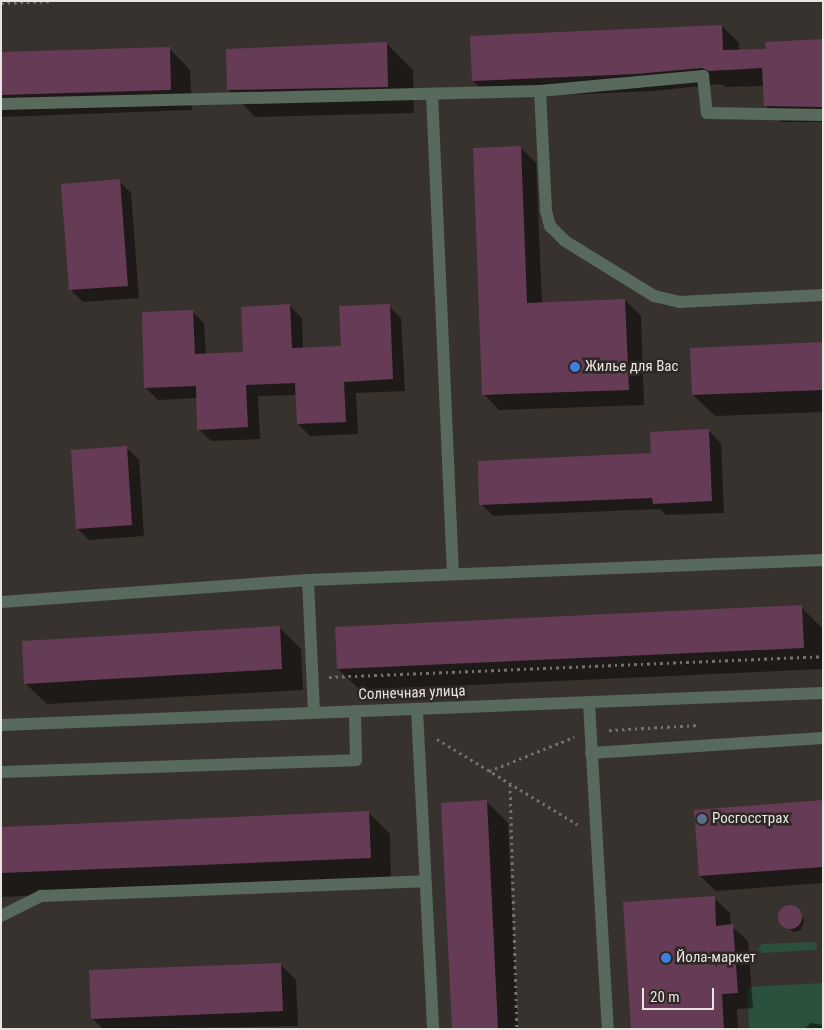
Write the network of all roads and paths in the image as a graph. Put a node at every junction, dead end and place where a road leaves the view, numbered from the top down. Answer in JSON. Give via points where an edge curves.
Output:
{"nodes":[{"id":1,"x":52,"y":1,"type":"edge"},
{"id":2,"x":1,"y":3,"type":"edge"},
{"id":3,"x":540,"y":91,"type":"junction"},
{"id":4,"x":432,"y":94,"type":"junction"},
{"id":5,"x":1,"y":104,"type":"edge"},
{"id":6,"x":823,"y":115,"type":"edge"},
{"id":7,"x":823,"y":295,"type":"edge"},
{"id":8,"x":823,"y":560,"type":"edge"},
{"id":9,"x":453,"y":574,"type":"junction"},
{"id":10,"x":308,"y":580,"type":"junction"},
{"id":11,"x":1,"y":602,"type":"edge"},
{"id":12,"x":823,"y":656,"type":"edge"},
{"id":13,"x":313,"y":678,"type":"junction"},
{"id":14,"x":823,"y":693,"type":"edge"},
{"id":15,"x":589,"y":703,"type":"junction"},
{"id":16,"x":417,"y":710,"type":"junction"},
{"id":17,"x":314,"y":712,"type":"junction"},
{"id":18,"x":355,"y":712,"type":"junction"},
{"id":19,"x":1,"y":725,"type":"edge"},
{"id":20,"x":418,"y":727,"type":"junction"},
{"id":21,"x":589,"y":730,"type":"junction"},
{"id":22,"x":823,"y":738,"type":"edge"},
{"id":23,"x":591,"y":753,"type":"junction"},
{"id":24,"x":489,"y":771,"type":"junction"},
{"id":25,"x":1,"y":772,"type":"edge"},
{"id":26,"x":510,"y":784,"type":"junction"},
{"id":27,"x":596,"y":836,"type":"junction"},
{"id":28,"x":425,"y":881,"type":"junction"},
{"id":29,"x":1,"y":916,"type":"edge"},
{"id":30,"x":432,"y":1029,"type":"edge"},
{"id":31,"x":517,"y":1029,"type":"edge"},
{"id":32,"x":608,"y":1029,"type":"edge"}],
"edges":[{"from":1,"to":2,"type":"path"},
{"from":3,"to":4,"type":"street"},
{"from":3,"to":6,"type":"street","via":[[703,76],[706,113]]},
{"from":3,"to":7,"type":"street","via":[[546,211],[550,226],[565,242],[654,296],[679,302]]},
{"from":4,"to":5,"type":"street"},
{"from":4,"to":9,"type":"street"},
{"from":8,"to":9,"type":"street"},
{"from":9,"to":10,"type":"street"},
{"from":10,"to":11,"type":"street"},
{"from":10,"to":13,"type":"street"},
{"from":12,"to":13,"type":"path"},
{"from":13,"to":17,"type":"street"},
{"from":14,"to":15,"type":"street","name":"Солнечная улица"},
{"from":15,"to":16,"type":"street","name":"Солнечная улица"},
{"from":15,"to":21,"type":"street"},
{"from":16,"to":18,"type":"street","name":"Солнечная улица"},
{"from":16,"to":20,"type":"street"},
{"from":17,"to":18,"type":"street","name":"Солнечная улица"},
{"from":17,"to":19,"type":"street","name":"Солнечная улица"},
{"from":18,"to":25,"type":"street","via":[[356,760]]},
{"from":20,"to":24,"type":"path"},
{"from":20,"to":28,"type":"street"},
{"from":21,"to":23,"type":"street"},
{"from":21,"to":24,"type":"path"},
{"from":22,"to":23,"type":"street"},
{"from":23,"to":27,"type":"street"},
{"from":24,"to":26,"type":"path"},
{"from":26,"to":27,"type":"path"},
{"from":26,"to":31,"type":"path"},
{"from":27,"to":32,"type":"street"},
{"from":28,"to":29,"type":"street","via":[[41,896]]},
{"from":28,"to":30,"type":"street"}]}
